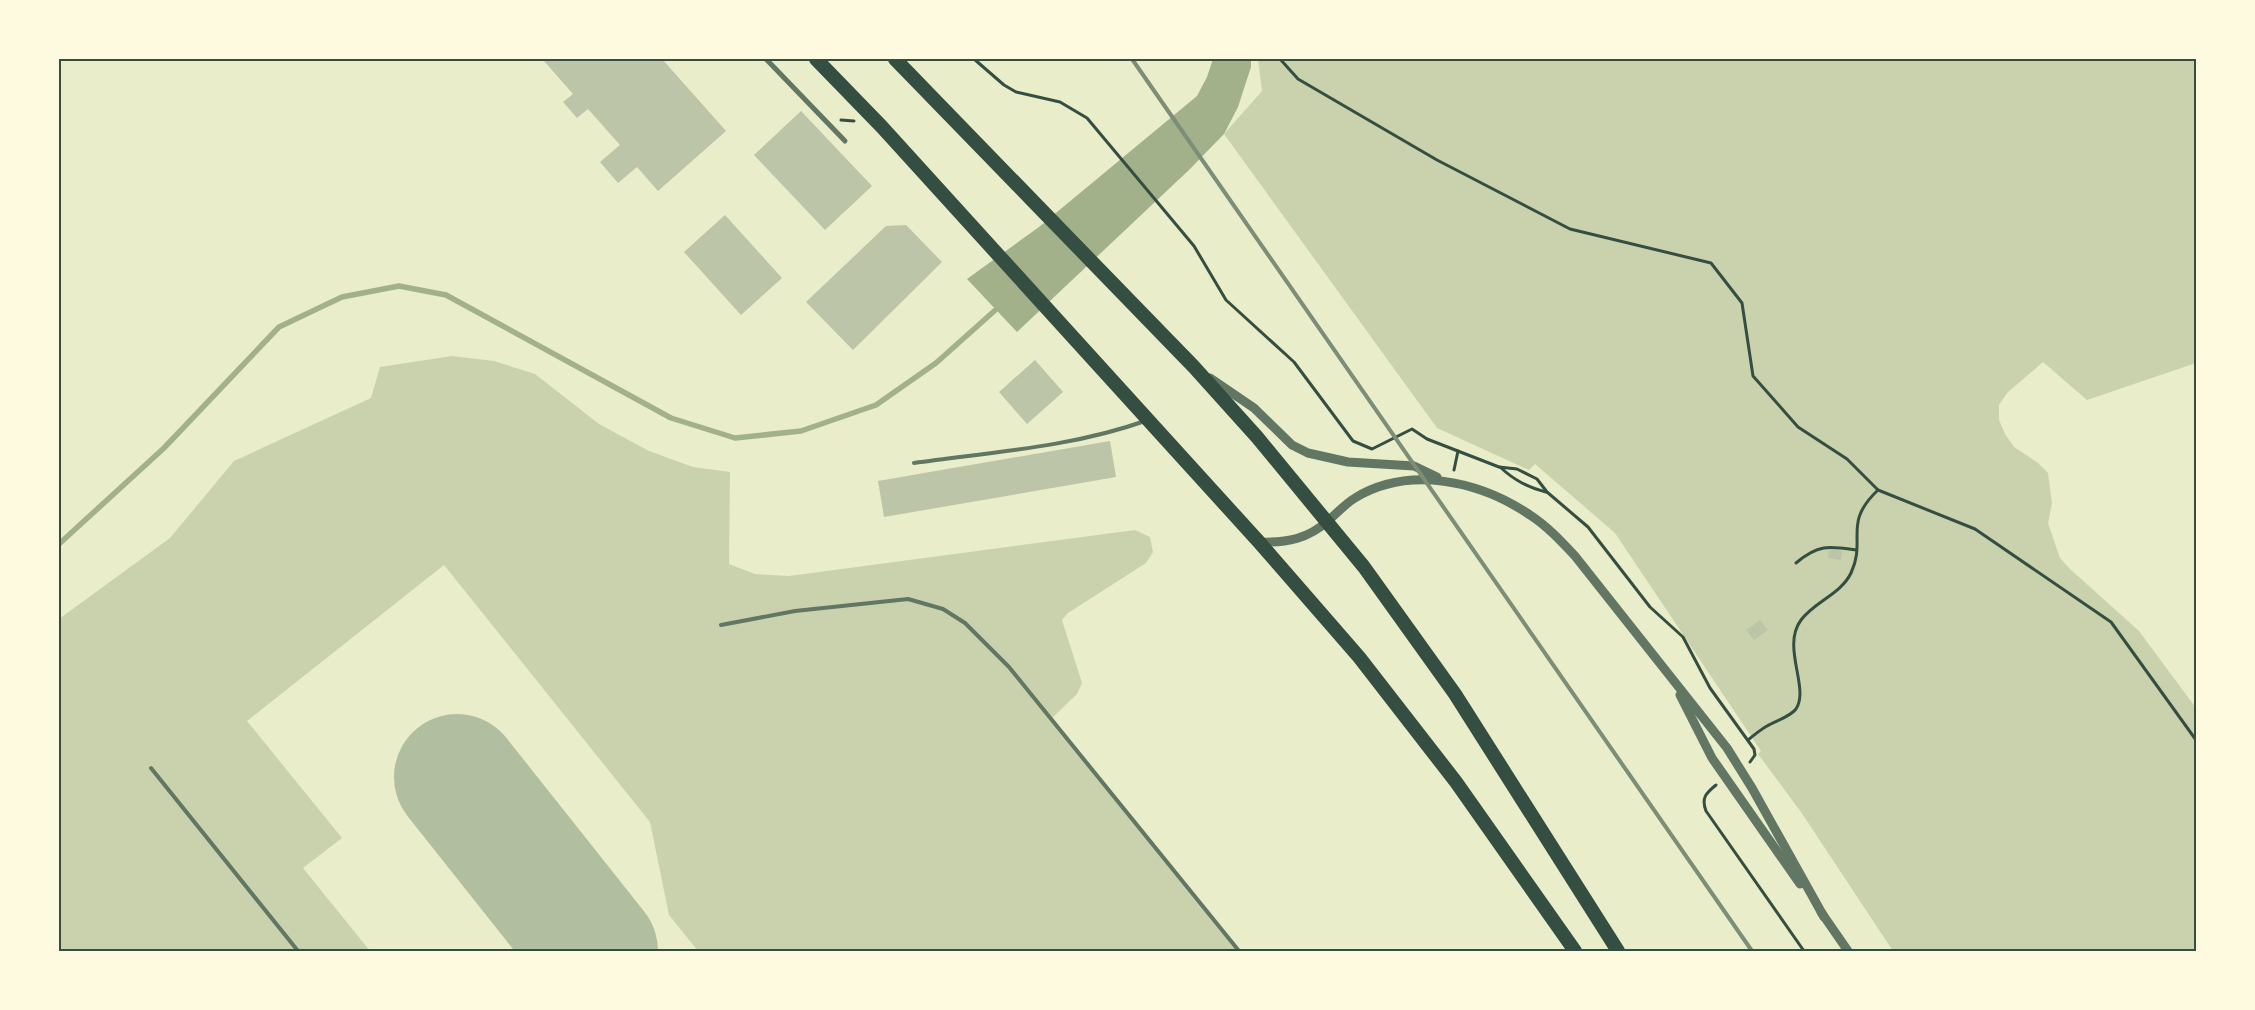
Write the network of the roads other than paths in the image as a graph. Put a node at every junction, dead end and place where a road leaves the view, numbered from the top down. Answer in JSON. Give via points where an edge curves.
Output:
{"nodes":[{"id":1,"x":766,"y":59,"type":"edge"},
{"id":2,"x":816,"y":59,"type":"edge"},
{"id":3,"x":895,"y":59,"type":"edge"},
{"id":4,"x":845,"y":141,"type":"dead end"},
{"id":5,"x":1194,"y":367,"type":"junction"},
{"id":6,"x":1148,"y":420,"type":"junction"},
{"id":7,"x":914,"y":463,"type":"dead end"},
{"id":8,"x":1449,"y":482,"type":"junction"},
{"id":9,"x":1327,"y":522,"type":"junction"},
{"id":10,"x":1259,"y":542,"type":"junction"},
{"id":11,"x":721,"y":625,"type":"dead end"},
{"id":12,"x":1669,"y":675,"type":"junction"},
{"id":13,"x":151,"y":768,"type":"dead end"},
{"id":14,"x":1824,"y":917,"type":"junction"},
{"id":15,"x":298,"y":951,"type":"edge"},
{"id":16,"x":1239,"y":951,"type":"edge"},
{"id":17,"x":1575,"y":951,"type":"edge"},
{"id":18,"x":1618,"y":951,"type":"edge"},
{"id":19,"x":1848,"y":951,"type":"edge"}],
"edges":[{"from":1,"to":4,"type":"street"},
{"from":2,"to":6,"type":"highway"},
{"from":3,"to":5,"type":"highway"},
{"from":5,"to":8,"type":"street","via":[[1254,408],[1292,445],[1348,462],[1414,466]]},
{"from":5,"to":9,"type":"highway"},
{"from":6,"to":7,"type":"lane","via":[[1076,441]]},
{"from":6,"to":10,"type":"highway"},
{"from":8,"to":9,"type":"street","via":[[1422,478],[1371,490],[1353,499]]},
{"from":8,"to":12,"type":"street","via":[[1482,491],[1511,504],[1553,534],[1575,556]]},
{"from":9,"to":10,"type":"street","via":[[1316,531],[1291,541]]},
{"from":9,"to":18,"type":"highway","via":[[1364,567],[1455,694]]},
{"from":10,"to":17,"type":"highway","via":[[1359,657],[1428,746]]},
{"from":11,"to":16,"type":"lane","via":[[794,611],[908,599],[943,609],[965,623],[1009,667]]},
{"from":12,"to":14,"type":"street","via":[[1712,758]]},
{"from":12,"to":14,"type":"street","via":[[1744,776]]},
{"from":13,"to":15,"type":"lane"},
{"from":14,"to":19,"type":"street"}]}
